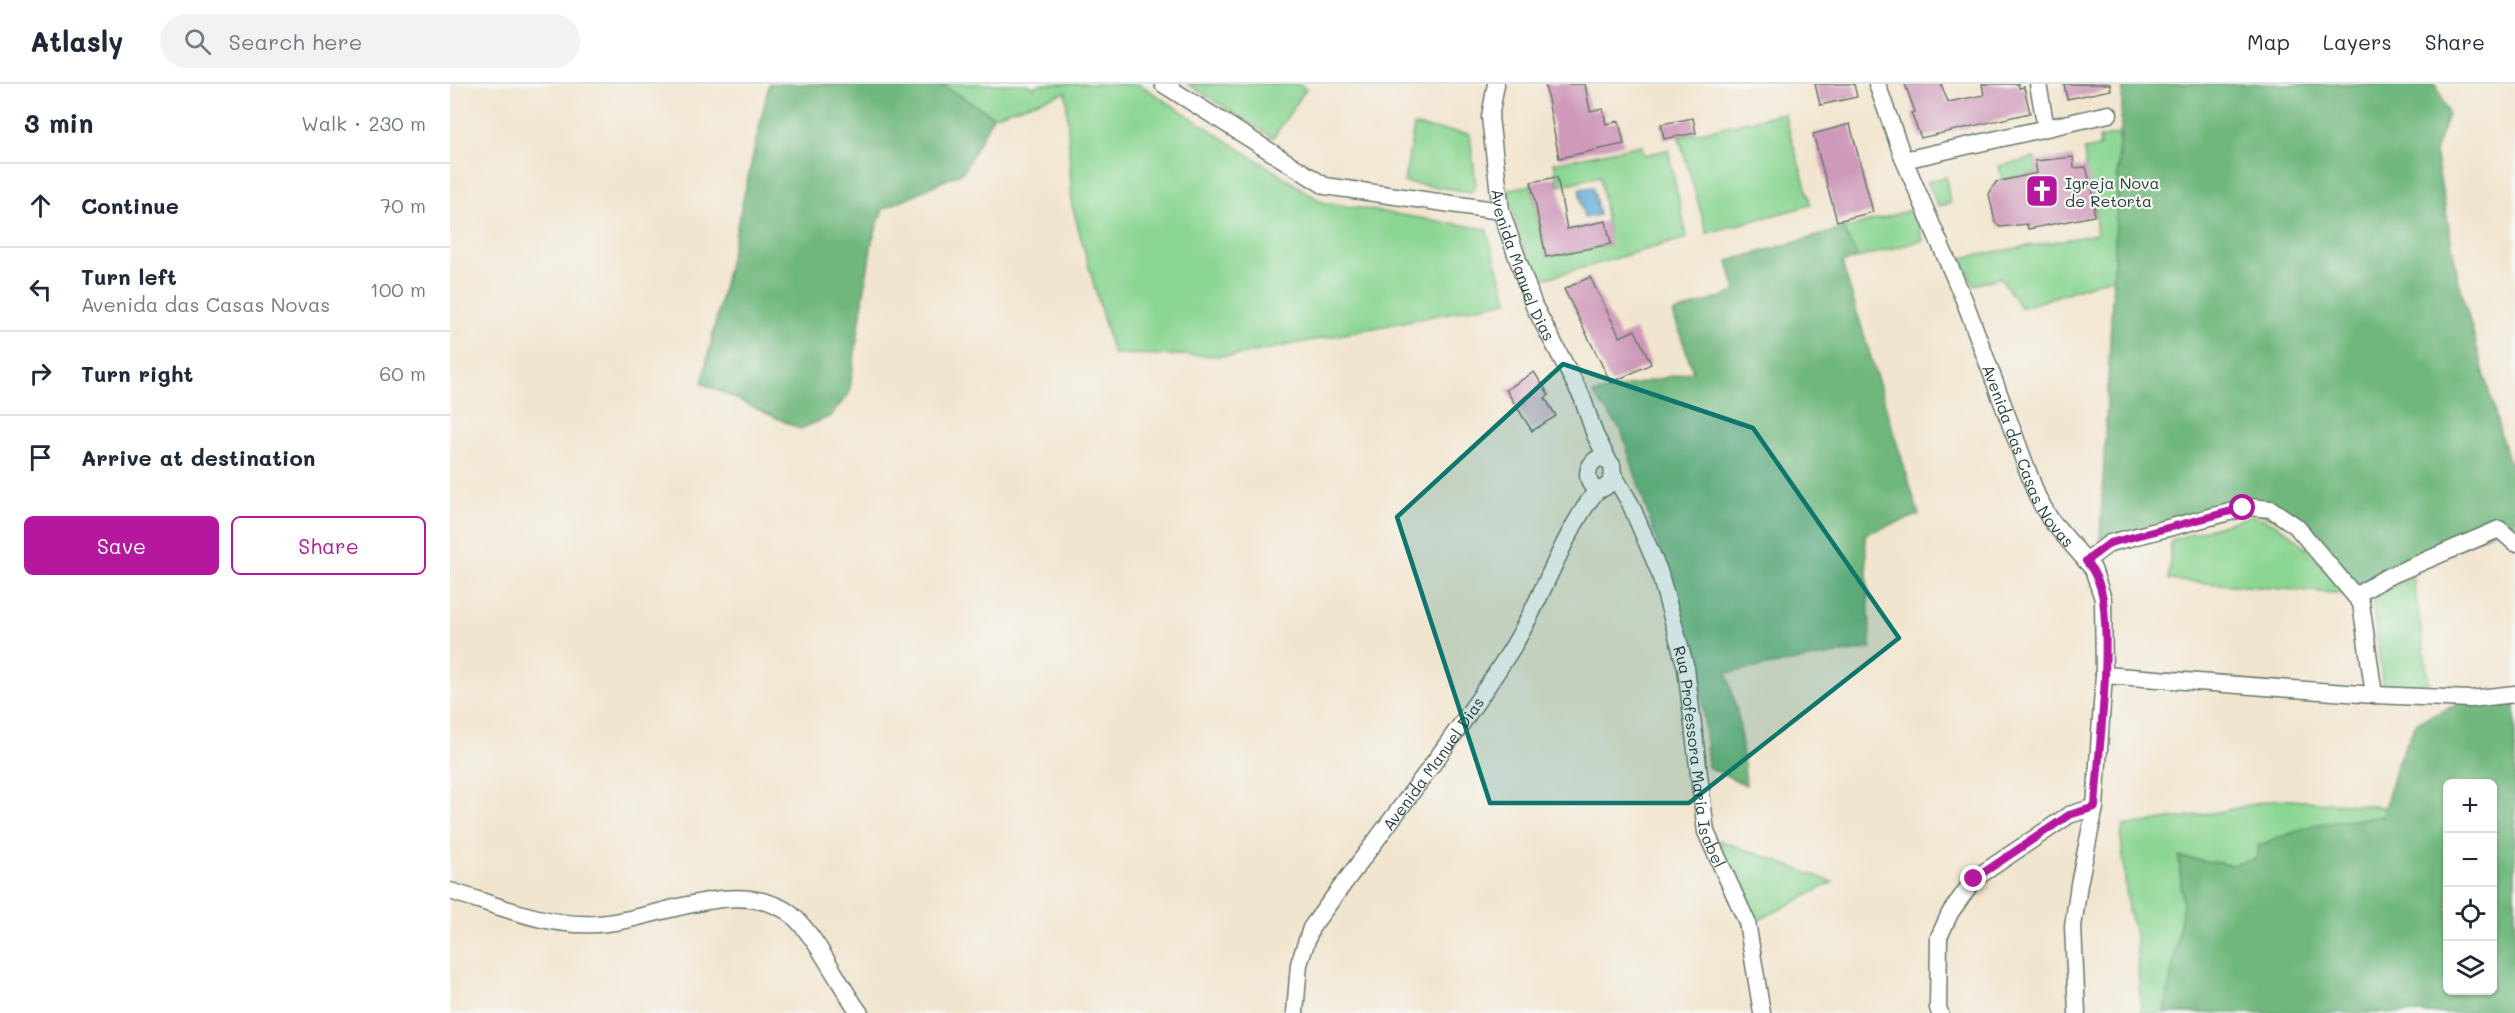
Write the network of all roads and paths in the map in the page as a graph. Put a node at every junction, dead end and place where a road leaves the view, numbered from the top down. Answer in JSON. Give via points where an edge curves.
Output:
{"nodes":[{"id":1,"x":1163,"y":84,"type":"edge"},
{"id":2,"x":1496,"y":84,"type":"edge"},
{"id":3,"x":1877,"y":84,"type":"edge"},
{"id":4,"x":2038,"y":84,"type":"edge"},
{"id":5,"x":2109,"y":114,"type":"dead end"},
{"id":6,"x":2046,"y":128,"type":"junction"},
{"id":7,"x":1904,"y":160,"type":"junction"},
{"id":8,"x":1501,"y":211,"type":"junction"},
{"id":9,"x":1595,"y":435,"type":"junction"},
{"id":10,"x":1611,"y":467,"type":"junction"},
{"id":11,"x":1589,"y":470,"type":"junction"},
{"id":12,"x":1600,"y":490,"type":"junction"},
{"id":13,"x":1630,"y":503,"type":"junction"},
{"id":14,"x":1581,"y":511,"type":"junction"},
{"id":15,"x":2515,"y":543,"type":"edge"},
{"id":16,"x":2086,"y":561,"type":"junction"},
{"id":17,"x":2355,"y":596,"type":"junction"},
{"id":18,"x":2104,"y":675,"type":"junction"},
{"id":19,"x":2515,"y":694,"type":"edge"},
{"id":20,"x":2374,"y":695,"type":"junction"},
{"id":21,"x":2095,"y":807,"type":"junction"},
{"id":22,"x":450,"y":891,"type":"edge"},
{"id":23,"x":860,"y":1013,"type":"edge"},
{"id":24,"x":1295,"y":1013,"type":"edge"},
{"id":25,"x":1762,"y":1013,"type":"edge"},
{"id":26,"x":1940,"y":1013,"type":"edge"},
{"id":27,"x":2077,"y":1013,"type":"edge"}],
"edges":[{"from":1,"to":8,"type":"street","via":[[1325,186]]},
{"from":2,"to":8,"type":"street","name":"Avenida Manuel Dias","via":[[1490,117]]},
{"from":3,"to":7,"type":"street","name":"Avenida das Casas Novas"},
{"from":4,"to":6,"type":"street"},
{"from":5,"to":6,"type":"street"},
{"from":6,"to":7,"type":"street"},
{"from":7,"to":16,"type":"street","name":"Avenida das Casas Novas","via":[[1965,302],[2037,496],[2050,519]]},
{"from":8,"to":9,"type":"street","name":"Avenida Manuel Dias","via":[[1534,306],[1582,397]]},
{"from":9,"to":10,"type":"street","name":"Avenida Manuel Dias"},
{"from":9,"to":11,"type":"street","name":"Avenida Manuel Dias"},
{"from":10,"to":11,"type":"street","via":[[1596,459]]},
{"from":10,"to":12,"type":"street","name":"Avenida Manuel Dias","via":[[1611,482]]},
{"from":10,"to":13,"type":"street","name":"Rua Professora Maria Isabel"},
{"from":11,"to":12,"type":"street","via":[[1589,482]]},
{"from":11,"to":14,"type":"street","name":"Avenida Manuel Dias"},
{"from":12,"to":13,"type":"street"},
{"from":12,"to":14,"type":"street","name":"Avenida Manuel Dias"},
{"from":13,"to":25,"type":"street","name":"Rua Professora Maria Isabel","via":[[1659,571],[1686,668],[1706,832],[1747,922]]},
{"from":14,"to":24,"type":"street","name":"Avenida Manuel Dias","via":[[1506,657],[1481,696],[1311,928],[1299,964]]},
{"from":15,"to":17,"type":"street","via":[[2499,529],[2385,578]]},
{"from":16,"to":17,"type":"street","via":[[2110,543],[2249,507],[2271,509],[2296,526]]},
{"from":16,"to":18,"type":"street","name":"Avenida das Casas Novas","via":[[2099,581],[2103,599]]},
{"from":17,"to":20,"type":"street","via":[[2361,603]]},
{"from":18,"to":20,"type":"street"},
{"from":18,"to":21,"type":"street","name":"Avenida das Casas Novas"},
{"from":19,"to":20,"type":"street","via":[[2470,699]]},
{"from":21,"to":26,"type":"street","via":[[2069,815],[1974,879],[1950,913],[1939,938]]},
{"from":21,"to":27,"type":"street","name":"Avenida das Casas Novas","via":[[2075,904]]},
{"from":22,"to":23,"type":"street","via":[[554,923],[597,924],[681,905],[758,900],[785,910],[805,927]]}]}
